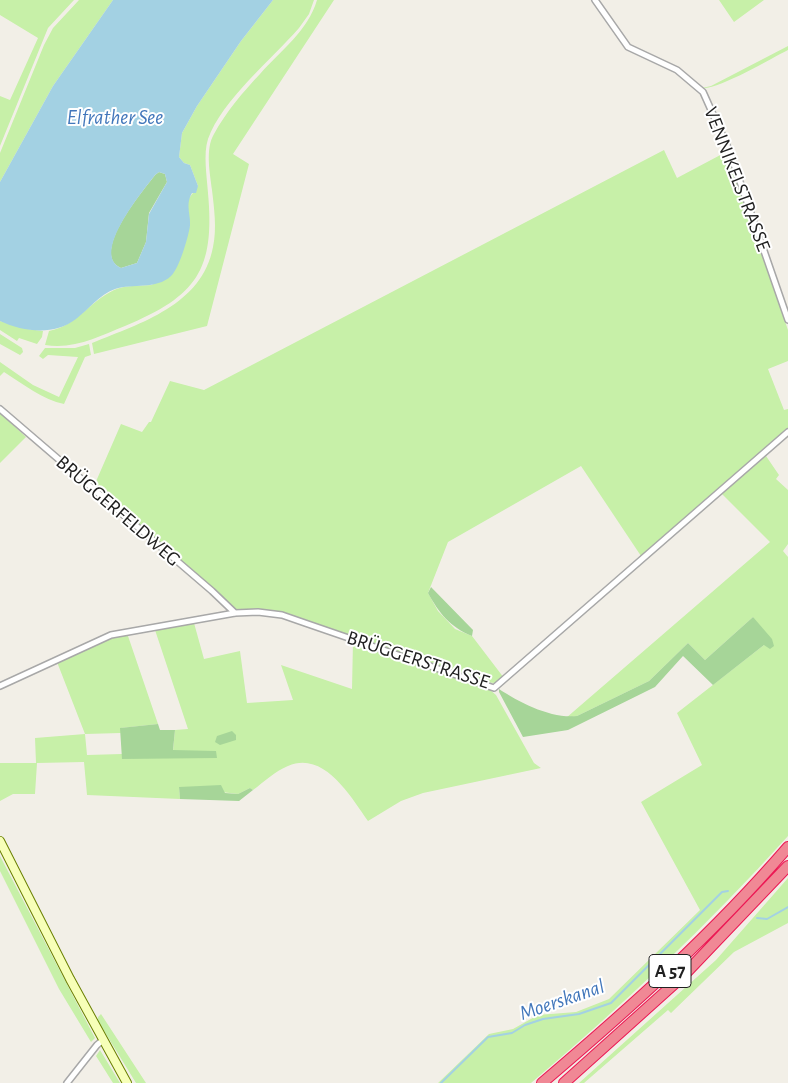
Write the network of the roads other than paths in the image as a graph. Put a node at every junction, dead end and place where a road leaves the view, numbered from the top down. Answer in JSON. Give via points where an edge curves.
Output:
{"nodes":[{"id":1,"x":595,"y":0,"type":"edge"},
{"id":2,"x":788,"y":320,"type":"edge"},
{"id":3,"x":0,"y":409,"type":"edge"},
{"id":4,"x":788,"y":432,"type":"edge"},
{"id":5,"x":234,"y":613,"type":"junction"},
{"id":6,"x":0,"y":686,"type":"edge"},
{"id":7,"x":0,"y":840,"type":"edge"},
{"id":8,"x":788,"y":847,"type":"edge"},
{"id":9,"x":788,"y":866,"type":"edge"},
{"id":10,"x":103,"y":1040,"type":"junction"},
{"id":11,"x":566,"y":1082,"type":"edge"},
{"id":12,"x":68,"y":1083,"type":"edge"},
{"id":13,"x":127,"y":1083,"type":"edge"},
{"id":14,"x":542,"y":1083,"type":"edge"}],
"edges":[{"from":1,"to":2,"type":"street","name":"VENNIKELSTRASSE","via":[[628,47],[677,70],[704,93],[729,150]]},
{"from":3,"to":5,"type":"street","name":"BRÜGGERFELDWEG"},
{"from":4,"to":5,"type":"street","name":"BRÜGGERSTRASSE","via":[[494,688],[282,615]]},
{"from":5,"to":6,"type":"street","name":"BRÜGGERSTRASSE","via":[[111,635]]},
{"from":7,"to":10,"type":"main road"},
{"from":8,"to":14,"type":"highway","number":"A 57","via":[[674,967]]},
{"from":9,"to":11,"type":"highway","number":"A 57","via":[[683,976]]},
{"from":10,"to":12,"type":"street"},
{"from":10,"to":13,"type":"main road"}]}
